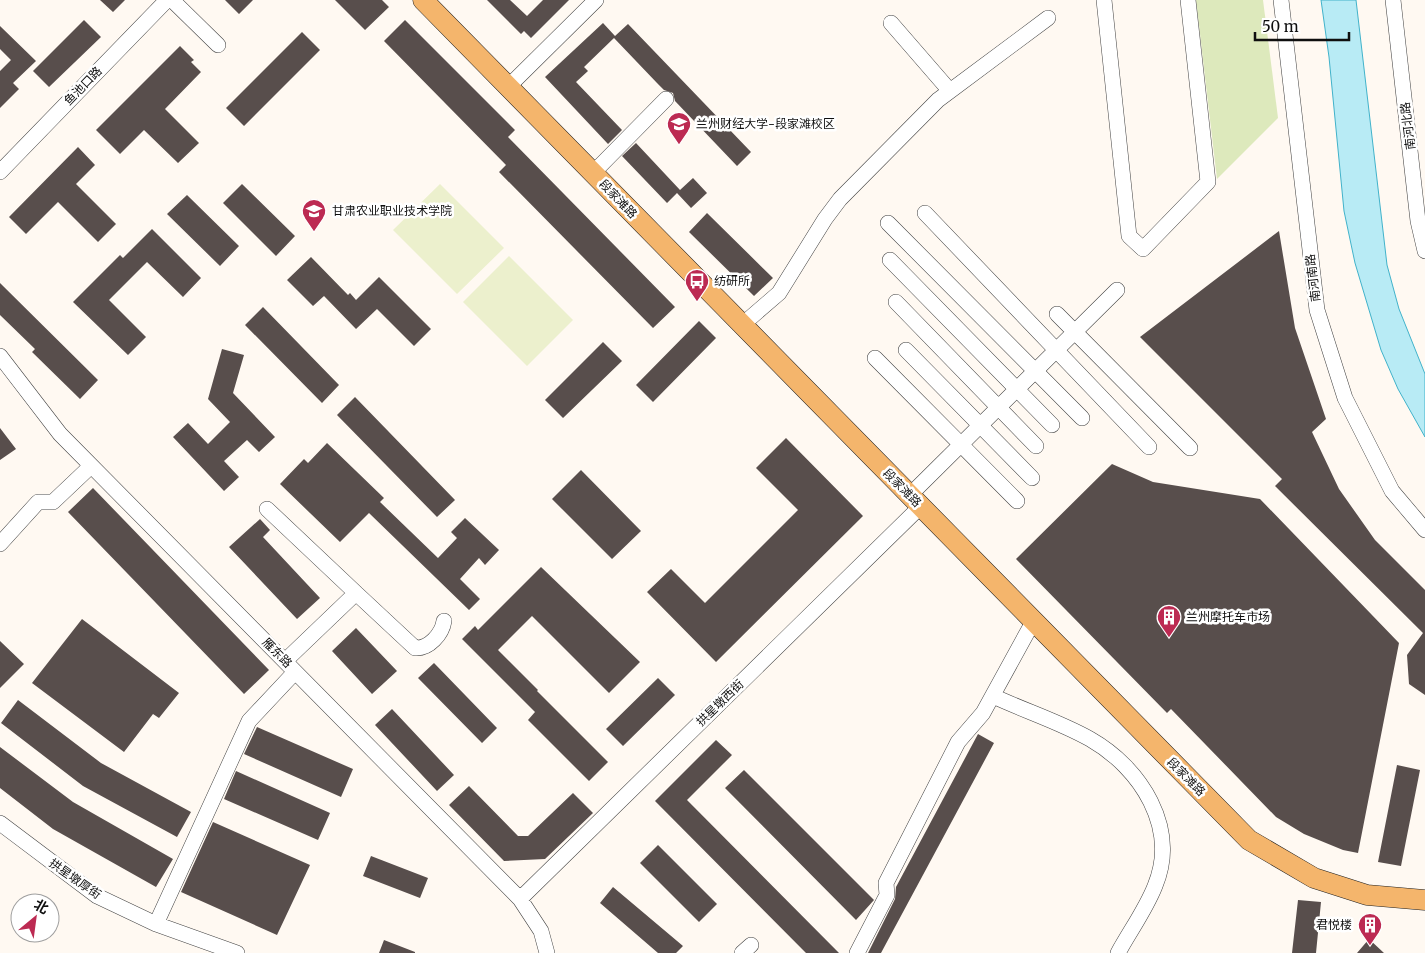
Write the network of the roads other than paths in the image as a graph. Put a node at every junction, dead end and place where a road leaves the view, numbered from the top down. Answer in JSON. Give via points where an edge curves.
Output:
{"nodes":[{"id":1,"x":167,"y":0,"type":"edge"},
{"id":2,"x":172,"y":0,"type":"edge"},
{"id":3,"x":423,"y":0,"type":"edge"},
{"id":4,"x":596,"y":0,"type":"edge"},
{"id":5,"x":1104,"y":0,"type":"edge"},
{"id":6,"x":1188,"y":0,"type":"edge"},
{"id":7,"x":1281,"y":0,"type":"edge"},
{"id":8,"x":1393,"y":0,"type":"edge"},
{"id":9,"x":1048,"y":18,"type":"dead end"},
{"id":10,"x":891,"y":23,"type":"dead end"},
{"id":11,"x":218,"y":45,"type":"dead end"},
{"id":12,"x":508,"y":87,"type":"junction"},
{"id":13,"x":950,"y":91,"type":"junction"},
{"id":14,"x":666,"y":99,"type":"dead end"},
{"id":15,"x":0,"y":172,"type":"edge"},
{"id":16,"x":593,"y":173,"type":"junction"},
{"id":17,"x":925,"y":213,"type":"dead end"},
{"id":18,"x":888,"y":224,"type":"dead end"},
{"id":19,"x":1425,"y":251,"type":"edge"},
{"id":20,"x":890,"y":260,"type":"dead end"},
{"id":21,"x":1117,"y":290,"type":"dead end"},
{"id":22,"x":896,"y":302,"type":"dead end"},
{"id":23,"x":1057,"y":314,"type":"dead end"},
{"id":24,"x":742,"y":325,"type":"junction"},
{"id":25,"x":1075,"y":332,"type":"junction"},
{"id":26,"x":906,"y":350,"type":"dead end"},
{"id":27,"x":1057,"y":350,"type":"junction"},
{"id":28,"x":0,"y":356,"type":"edge"},
{"id":29,"x":875,"y":358,"type":"dead end"},
{"id":30,"x":1035,"y":371,"type":"junction"},
{"id":31,"x":1017,"y":389,"type":"junction"},
{"id":32,"x":998,"y":407,"type":"junction"},
{"id":33,"x":1082,"y":418,"type":"dead end"},
{"id":34,"x":980,"y":425,"type":"junction"},
{"id":35,"x":1052,"y":425,"type":"dead end"},
{"id":36,"x":961,"y":444,"type":"junction"},
{"id":37,"x":1036,"y":446,"type":"dead end"},
{"id":38,"x":1149,"y":446,"type":"dead end"},
{"id":39,"x":1190,"y":448,"type":"dead end"},
{"id":40,"x":91,"y":466,"type":"junction"},
{"id":41,"x":1032,"y":478,"type":"dead end"},
{"id":42,"x":914,"y":501,"type":"junction"},
{"id":43,"x":1017,"y":501,"type":"dead end"},
{"id":44,"x":268,"y":509,"type":"dead end"},
{"id":45,"x":1425,"y":530,"type":"edge"},
{"id":46,"x":0,"y":544,"type":"edge"},
{"id":47,"x":356,"y":594,"type":"junction"},
{"id":48,"x":444,"y":622,"type":"dead end"},
{"id":49,"x":1033,"y":622,"type":"junction"},
{"id":50,"x":290,"y":667,"type":"junction"},
{"id":51,"x":993,"y":696,"type":"junction"},
{"id":52,"x":0,"y":823,"type":"edge"},
{"id":53,"x":520,"y":899,"type":"junction"},
{"id":54,"x":1425,"y":900,"type":"edge"},
{"id":55,"x":156,"y":924,"type":"junction"},
{"id":56,"x":237,"y":953,"type":"edge"},
{"id":57,"x":546,"y":953,"type":"edge"},
{"id":58,"x":857,"y":953,"type":"edge"},
{"id":59,"x":1118,"y":953,"type":"edge"}],
"edges":[{"from":1,"to":15,"type":"street","name":"鱼池口路"},
{"from":2,"to":11,"type":"street"},
{"from":3,"to":12,"type":"main road","name":"段家滩路"},
{"from":4,"to":12,"type":"street"},
{"from":5,"to":6,"type":"street","via":[[1129,236],[1143,249],[1208,182]]},
{"from":7,"to":45,"type":"street","name":"南河南路","via":[[1317,310],[1345,398],[1392,491]]},
{"from":8,"to":19,"type":"street","name":"南河北路","via":[[1418,220]]},
{"from":9,"to":13,"type":"street"},
{"from":10,"to":13,"type":"street"},
{"from":12,"to":16,"type":"main road","name":"段家滩路"},
{"from":13,"to":24,"type":"street","via":[[840,199],[779,293]]},
{"from":14,"to":16,"type":"street"},
{"from":16,"to":24,"type":"main road","name":"段家滩路"},
{"from":17,"to":27,"type":"street"},
{"from":18,"to":30,"type":"street"},
{"from":20,"to":31,"type":"street"},
{"from":21,"to":25,"type":"street","name":"拱星墩西街"},
{"from":22,"to":32,"type":"street"},
{"from":23,"to":25,"type":"street"},
{"from":24,"to":42,"type":"main road","name":"段家滩路"},
{"from":25,"to":27,"type":"street","name":"拱星墩西街"},
{"from":25,"to":39,"type":"street"},
{"from":26,"to":34,"type":"street"},
{"from":27,"to":30,"type":"street","name":"拱星墩西街"},
{"from":27,"to":38,"type":"street"},
{"from":28,"to":40,"type":"street","name":"雁东路","via":[[60,434]]},
{"from":29,"to":36,"type":"street"},
{"from":30,"to":31,"type":"street","name":"拱星墩西街"},
{"from":30,"to":33,"type":"street"},
{"from":31,"to":32,"type":"street","name":"拱星墩西街"},
{"from":31,"to":35,"type":"street"},
{"from":32,"to":34,"type":"street","name":"拱星墩西街"},
{"from":32,"to":37,"type":"street"},
{"from":34,"to":36,"type":"street","name":"拱星墩西街"},
{"from":34,"to":41,"type":"street"},
{"from":36,"to":42,"type":"street","name":"拱星墩西街"},
{"from":36,"to":43,"type":"street"},
{"from":40,"to":46,"type":"street","via":[[53,502],[38,502]]},
{"from":40,"to":50,"type":"street","name":"雁东路"},
{"from":42,"to":49,"type":"main road","name":"段家滩路"},
{"from":42,"to":53,"type":"street","name":"拱星墩西街"},
{"from":44,"to":47,"type":"street"},
{"from":47,"to":48,"type":"street","via":[[415,648],[424,647],[440,634]]},
{"from":47,"to":50,"type":"street"},
{"from":49,"to":51,"type":"street"},
{"from":49,"to":54,"type":"main road","name":"段家滩路","via":[[1249,840],[1314,878],[1368,895]]},
{"from":50,"to":53,"type":"street","name":"雁东路"},
{"from":50,"to":55,"type":"street","via":[[248,721]]},
{"from":51,"to":58,"type":"street","via":[[958,742],[886,883],[888,895]]},
{"from":51,"to":59,"type":"street","via":[[1091,740],[1123,764],[1148,795],[1160,824],[1163,856],[1155,886]]},
{"from":52,"to":55,"type":"street","name":"拱星墩厚街","via":[[97,896]]},
{"from":53,"to":57,"type":"street","name":"雁东路","via":[[542,931]]},
{"from":55,"to":56,"type":"street","name":"拱星墩厚街"}]}
